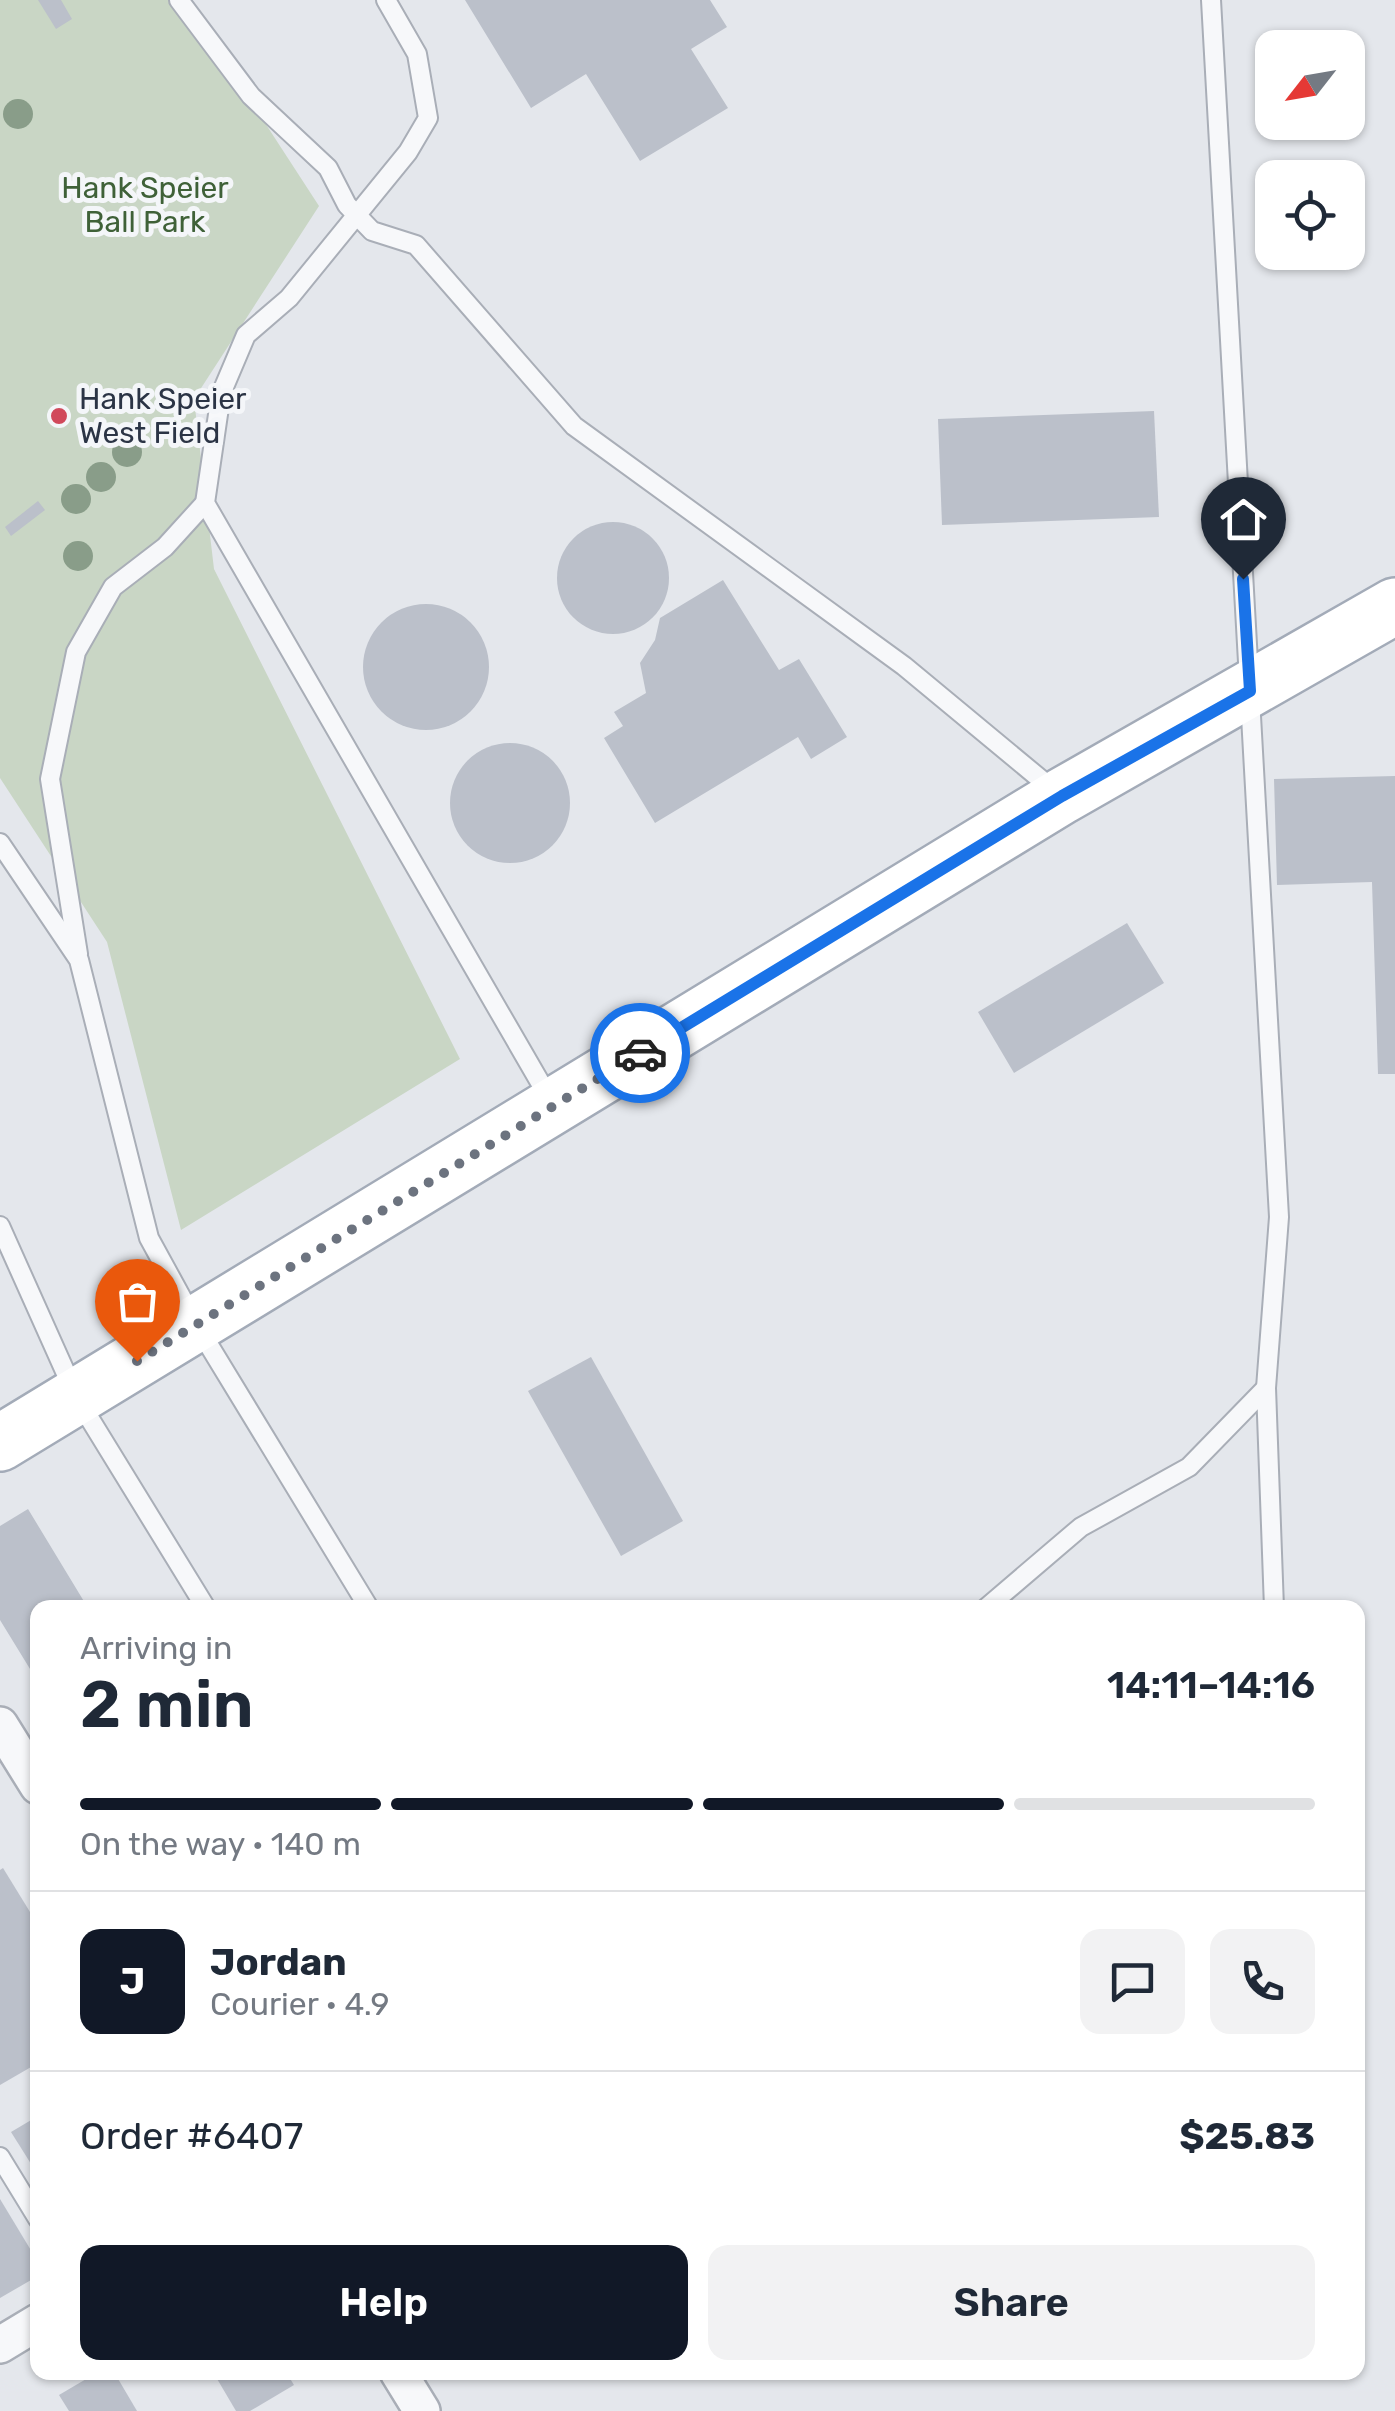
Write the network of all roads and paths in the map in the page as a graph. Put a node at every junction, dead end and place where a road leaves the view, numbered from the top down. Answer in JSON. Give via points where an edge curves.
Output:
{"nodes":[{"id":1,"x":179,"y":0,"type":"edge"},
{"id":2,"x":386,"y":0,"type":"edge"},
{"id":3,"x":1211,"y":0,"type":"edge"},
{"id":4,"x":355,"y":214,"type":"junction"},
{"id":5,"x":204,"y":503,"type":"junction"},
{"id":6,"x":1395,"y":606,"type":"edge"},
{"id":7,"x":1250,"y":691,"type":"junction"},
{"id":8,"x":1062,"y":796,"type":"junction"},
{"id":9,"x":0,"y":844,"type":"edge"},
{"id":10,"x":79,"y":960,"type":"junction"},
{"id":11,"x":554,"y":1105,"type":"junction"},
{"id":12,"x":0,"y":1226,"type":"edge"},
{"id":13,"x":196,"y":1324,"type":"junction"},
{"id":14,"x":1266,"y":1388,"type":"junction"},
{"id":15,"x":78,"y":1398,"type":"junction"},
{"id":16,"x":0,"y":1443,"type":"edge"},
{"id":17,"x":201,"y":1600,"type":"edge"},
{"id":18,"x":364,"y":1600,"type":"edge"},
{"id":19,"x":995,"y":1600,"type":"edge"},
{"id":20,"x":1274,"y":1600,"type":"edge"},
{"id":21,"x":0,"y":1725,"type":"edge"},
{"id":22,"x":30,"y":1773,"type":"edge"},
{"id":23,"x":0,"y":2156,"type":"edge"},
{"id":24,"x":30,"y":2206,"type":"edge"},
{"id":25,"x":30,"y":2327,"type":"edge"},
{"id":26,"x":0,"y":2345,"type":"edge"},
{"id":27,"x":403,"y":2380,"type":"edge"},
{"id":28,"x":422,"y":2411,"type":"edge"}],
"edges":[{"from":1,"to":4,"type":"lane","via":[[251,96],[328,168]]},
{"from":2,"to":4,"type":"lane","via":[[417,54],[428,118]]},
{"from":3,"to":7,"type":"lane"},
{"from":4,"to":5,"type":"lane","via":[[289,298],[246,335],[221,394]]},
{"from":4,"to":8,"type":"lane","via":[[372,231],[416,246],[574,426],[904,666]]},
{"from":5,"to":10,"type":"lane","via":[[166,547],[113,587],[76,652],[50,779]]},
{"from":5,"to":11,"type":"lane"},
{"from":6,"to":7,"type":"main road"},
{"from":7,"to":8,"type":"main road"},
{"from":7,"to":14,"type":"lane","via":[[1279,1217]]},
{"from":8,"to":11,"type":"main road"},
{"from":9,"to":10,"type":"lane"},
{"from":10,"to":13,"type":"lane","via":[[148,1238]]},
{"from":11,"to":13,"type":"main road"},
{"from":12,"to":15,"type":"lane"},
{"from":13,"to":15,"type":"main road"},
{"from":13,"to":18,"type":"lane"},
{"from":14,"to":19,"type":"lane","via":[[1189,1467],[1081,1527]]},
{"from":14,"to":20,"type":"lane"},
{"from":15,"to":16,"type":"main road"},
{"from":15,"to":17,"type":"lane"},
{"from":21,"to":22,"type":"street"},
{"from":23,"to":24,"type":"lane"},
{"from":25,"to":26,"type":"street"},
{"from":27,"to":28,"type":"street"}]}
